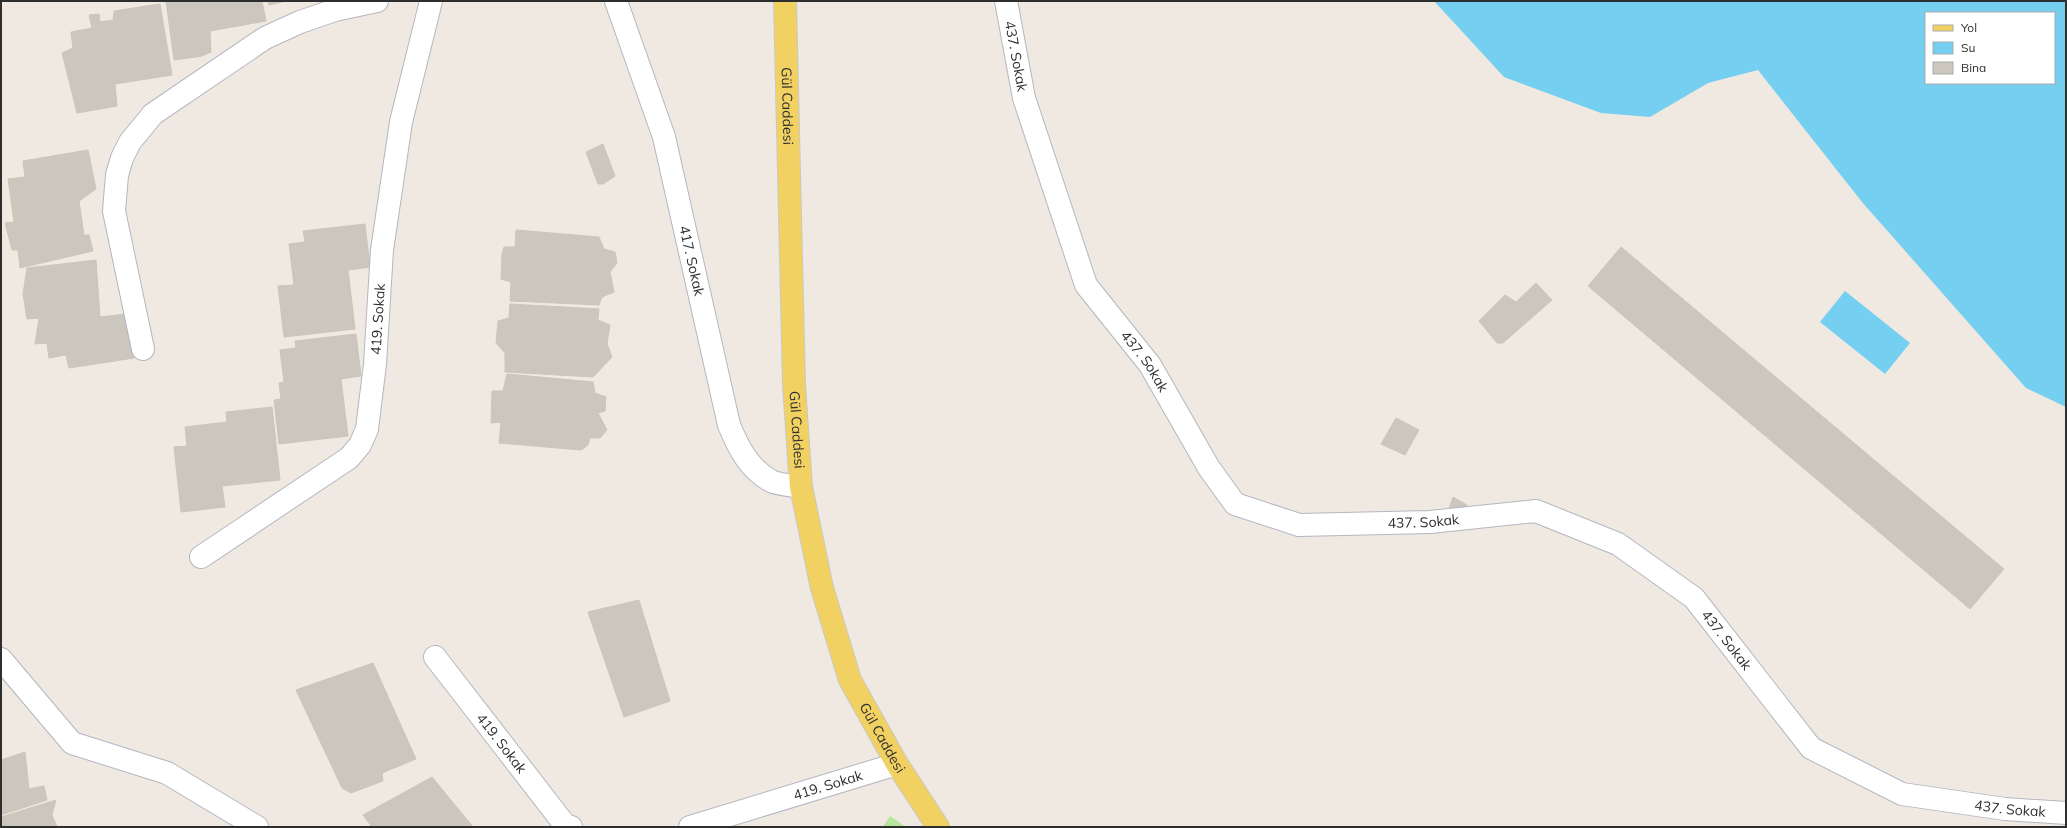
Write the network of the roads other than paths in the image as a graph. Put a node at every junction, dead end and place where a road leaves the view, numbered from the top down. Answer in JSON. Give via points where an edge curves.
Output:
{"nodes":[{"id":1,"x":377,"y":1,"type":"edge"},
{"id":2,"x":431,"y":1,"type":"edge"},
{"id":3,"x":785,"y":1,"type":"edge"},
{"id":4,"x":1006,"y":1,"type":"edge"},
{"id":5,"x":614,"y":2,"type":"edge"},
{"id":6,"x":143,"y":349,"type":"dead end"},
{"id":7,"x":801,"y":487,"type":"junction"},
{"id":8,"x":201,"y":557,"type":"dead end"},
{"id":9,"x":435,"y":657,"type":"dead end"},
{"id":10,"x":1,"y":659,"type":"edge"},
{"id":11,"x":897,"y":764,"type":"junction"},
{"id":12,"x":2066,"y":813,"type":"edge"},
{"id":13,"x":256,"y":827,"type":"edge"},
{"id":14,"x":571,"y":827,"type":"edge"},
{"id":15,"x":690,"y":827,"type":"edge"},
{"id":16,"x":938,"y":827,"type":"edge"}],
"edges":[{"from":1,"to":6,"type":"street","via":[[335,10],[265,38],[153,114],[130,142],[117,175],[114,211]]},
{"from":2,"to":8,"type":"street","name":"419. Sokak","via":[[401,122],[382,250],[375,364],[367,429],[360,445],[349,458]]},
{"from":3,"to":7,"type":"main road","name":"Gül Caddesi","via":[[794,385]]},
{"from":4,"to":12,"type":"street","name":"437. Sokak","via":[[1024,98],[1086,285],[1150,365],[1209,468],[1235,504],[1299,525],[1430,522],[1536,511],[1618,544],[1694,598],[1810,748],[1902,794],[2005,809]]},
{"from":5,"to":7,"type":"street","name":"417. Sokak","via":[[664,137],[732,431],[739,450],[756,470],[772,481]]},
{"from":7,"to":11,"type":"main road","name":"Gül Caddesi","via":[[822,588],[850,680]]},
{"from":9,"to":14,"type":"street","name":"419. Sokak","via":[[565,825]]},
{"from":10,"to":13,"type":"street","via":[[72,743],[167,773]]},
{"from":11,"to":15,"type":"street","name":"419. Sokak"},
{"from":11,"to":16,"type":"main road","name":"Gül Caddesi"}]}
